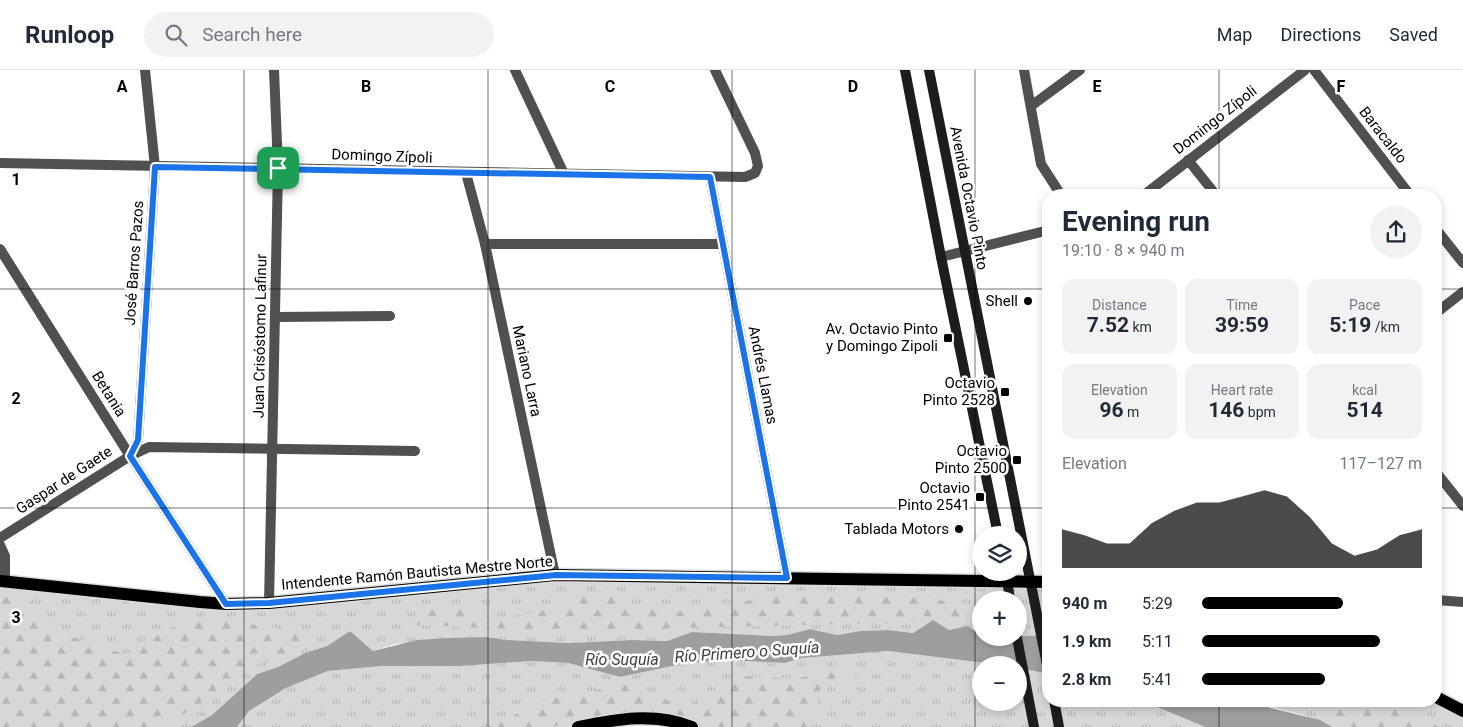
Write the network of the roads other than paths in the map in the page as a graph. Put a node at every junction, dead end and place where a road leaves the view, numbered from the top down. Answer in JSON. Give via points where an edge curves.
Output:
{"nodes":[{"id":1,"x":145,"y":70,"type":"edge"},
{"id":2,"x":274,"y":70,"type":"edge"},
{"id":3,"x":515,"y":70,"type":"edge"},
{"id":4,"x":715,"y":70,"type":"edge"},
{"id":5,"x":905,"y":70,"type":"edge"},
{"id":6,"x":929,"y":70,"type":"edge"},
{"id":7,"x":1024,"y":70,"type":"edge"},
{"id":8,"x":1080,"y":70,"type":"edge"},
{"id":9,"x":1305,"y":70,"type":"edge"},
{"id":10,"x":1314,"y":70,"type":"edge"},
{"id":11,"x":1031,"y":106,"type":"junction"},
{"id":12,"x":1188,"y":160,"type":"junction"},
{"id":13,"x":0,"y":163,"type":"edge"},
{"id":14,"x":155,"y":167,"type":"junction"},
{"id":15,"x":278,"y":168,"type":"junction"},
{"id":16,"x":466,"y":173,"type":"junction"},
{"id":17,"x":564,"y":174,"type":"junction"},
{"id":18,"x":710,"y":177,"type":"junction"},
{"id":19,"x":1057,"y":189,"type":"edge"},
{"id":20,"x":1152,"y":189,"type":"edge"},
{"id":21,"x":1211,"y":189,"type":"edge"},
{"id":22,"x":1405,"y":189,"type":"edge"},
{"id":23,"x":1042,"y":232,"type":"edge"},
{"id":24,"x":1442,"y":237,"type":"edge"},
{"id":25,"x":485,"y":244,"type":"junction"},
{"id":26,"x":722,"y":244,"type":"junction"},
{"id":27,"x":0,"y":248,"type":"edge"},
{"id":28,"x":964,"y":251,"type":"junction"},
{"id":29,"x":941,"y":258,"type":"junction"},
{"id":30,"x":1463,"y":263,"type":"edge"},
{"id":31,"x":1463,"y":292,"type":"edge"},
{"id":32,"x":1442,"y":308,"type":"edge"},
{"id":33,"x":390,"y":316,"type":"dead end"},
{"id":34,"x":276,"y":317,"type":"junction"},
{"id":35,"x":273,"y":450,"type":"junction"},
{"id":36,"x":415,"y":451,"type":"dead end"},
{"id":37,"x":130,"y":456,"type":"junction"},
{"id":38,"x":1442,"y":480,"type":"edge"},
{"id":39,"x":1463,"y":506,"type":"edge"},
{"id":40,"x":996,"y":526,"type":"edge"},
{"id":41,"x":0,"y":538,"type":"edge"},
{"id":42,"x":0,"y":545,"type":"edge"},
{"id":43,"x":556,"y":575,"type":"junction"},
{"id":44,"x":972,"y":577,"type":"edge"},
{"id":45,"x":787,"y":578,"type":"junction"},
{"id":46,"x":2,"y":581,"type":"edge"},
{"id":47,"x":1026,"y":581,"type":"edge"},
{"id":48,"x":1031,"y":582,"type":"junction"},
{"id":49,"x":1042,"y":582,"type":"edge"},
{"id":50,"x":1442,"y":600,"type":"edge"},
{"id":51,"x":1463,"y":602,"type":"edge"},
{"id":52,"x":269,"y":603,"type":"junction"},
{"id":53,"x":226,"y":604,"type":"junction"},
{"id":54,"x":1042,"y":641,"type":"edge"},
{"id":55,"x":1019,"y":646,"type":"edge"},
{"id":56,"x":1442,"y":701,"type":"edge"},
{"id":57,"x":1055,"y":707,"type":"edge"},
{"id":58,"x":1463,"y":711,"type":"edge"},
{"id":59,"x":578,"y":727,"type":"edge"},
{"id":60,"x":692,"y":727,"type":"edge"},
{"id":61,"x":1034,"y":727,"type":"edge"},
{"id":62,"x":1059,"y":727,"type":"edge"}],
"edges":[{"from":1,"to":14,"type":"street","name":"José Barros Pazos"},
{"from":2,"to":15,"type":"street","name":"Juan Crisóstomo Lafinur"},
{"from":3,"to":17,"type":"street"},
{"from":4,"to":18,"type":"street","name":"Domingo Zípoli","via":[[755,153],[758,166],[754,173],[745,177]]},
{"from":5,"to":29,"type":"main road"},
{"from":6,"to":28,"type":"main road","name":"Avenida Octavio Pinto"},
{"from":7,"to":11,"type":"street"},
{"from":8,"to":11,"type":"street"},
{"from":9,"to":12,"type":"street","name":"Domingo Zípoli"},
{"from":10,"to":22,"type":"street","name":"Baracaldo"},
{"from":11,"to":19,"type":"street","via":[[1041,164]]},
{"from":12,"to":20,"type":"street","name":"Domingo Zípoli"},
{"from":12,"to":21,"type":"street"},
{"from":13,"to":14,"type":"street","name":"Domingo Zípoli"},
{"from":14,"to":15,"type":"street","name":"Domingo Zípoli"},
{"from":14,"to":37,"type":"street","name":"José Barros Pazos","via":[[138,440]]},
{"from":15,"to":16,"type":"street","name":"Domingo Zípoli"},
{"from":15,"to":34,"type":"street","name":"Juan Crisóstomo Lafinur"},
{"from":16,"to":17,"type":"street","name":"Domingo Zípoli"},
{"from":16,"to":25,"type":"street","name":"Mariano Larra"},
{"from":17,"to":18,"type":"street","name":"Domingo Zípoli"},
{"from":18,"to":26,"type":"street","name":"Andrés Llamas"},
{"from":23,"to":28,"type":"street"},
{"from":24,"to":30,"type":"street"},
{"from":25,"to":26,"type":"street"},
{"from":25,"to":43,"type":"street","name":"Mariano Larra"},
{"from":26,"to":45,"type":"street","name":"Andrés Llamas"},
{"from":27,"to":37,"type":"street","name":"Betania"},
{"from":28,"to":29,"type":"street"},
{"from":28,"to":48,"type":"main road","name":"Avenida Octavio Pinto"},
{"from":29,"to":40,"type":"main road"},
{"from":31,"to":32,"type":"street"},
{"from":33,"to":34,"type":"street"},
{"from":34,"to":35,"type":"street","name":"Juan Crisóstomo Lafinur"},
{"from":35,"to":36,"type":"street","name":"Gaspar de Gaete"},
{"from":35,"to":37,"type":"street","name":"Gaspar de Gaete","via":[[149,447]]},
{"from":35,"to":52,"type":"street","name":"Juan Crisóstomo Lafinur"},
{"from":37,"to":41,"type":"street","name":"Gaspar de Gaete"},
{"from":37,"to":53,"type":"street","name":"Betania"},
{"from":38,"to":39,"type":"street"},
{"from":42,"to":46,"type":"street","via":[[5,556]]},
{"from":43,"to":45,"type":"main road","name":"Intendente Ramón Bautista Mestre Norte"},
{"from":43,"to":52,"type":"main road","name":"Intendente Ramón Bautista Mestre Norte"},
{"from":44,"to":45,"type":"main road","name":"Intendente Ramón Bautista Mestre Norte"},
{"from":46,"to":53,"type":"main road","name":"Intendente Ramón Bautista Mestre Norte"},
{"from":47,"to":48,"type":"main road","name":"Intendente Ramón Bautista Mestre Norte"},
{"from":48,"to":49,"type":"main road","name":"Intendente Ramón Bautista Mestre Norte"},
{"from":48,"to":54,"type":"main road","name":"Avenida Octavio Pinto"},
{"from":50,"to":51,"type":"street"},
{"from":52,"to":53,"type":"main road","name":"Intendente Ramón Bautista Mestre Norte"},
{"from":55,"to":61,"type":"main road"},
{"from":56,"to":58,"type":"main road"},
{"from":57,"to":62,"type":"main road"},
{"from":59,"to":60,"type":"main road","via":[[645,717]]}]}
